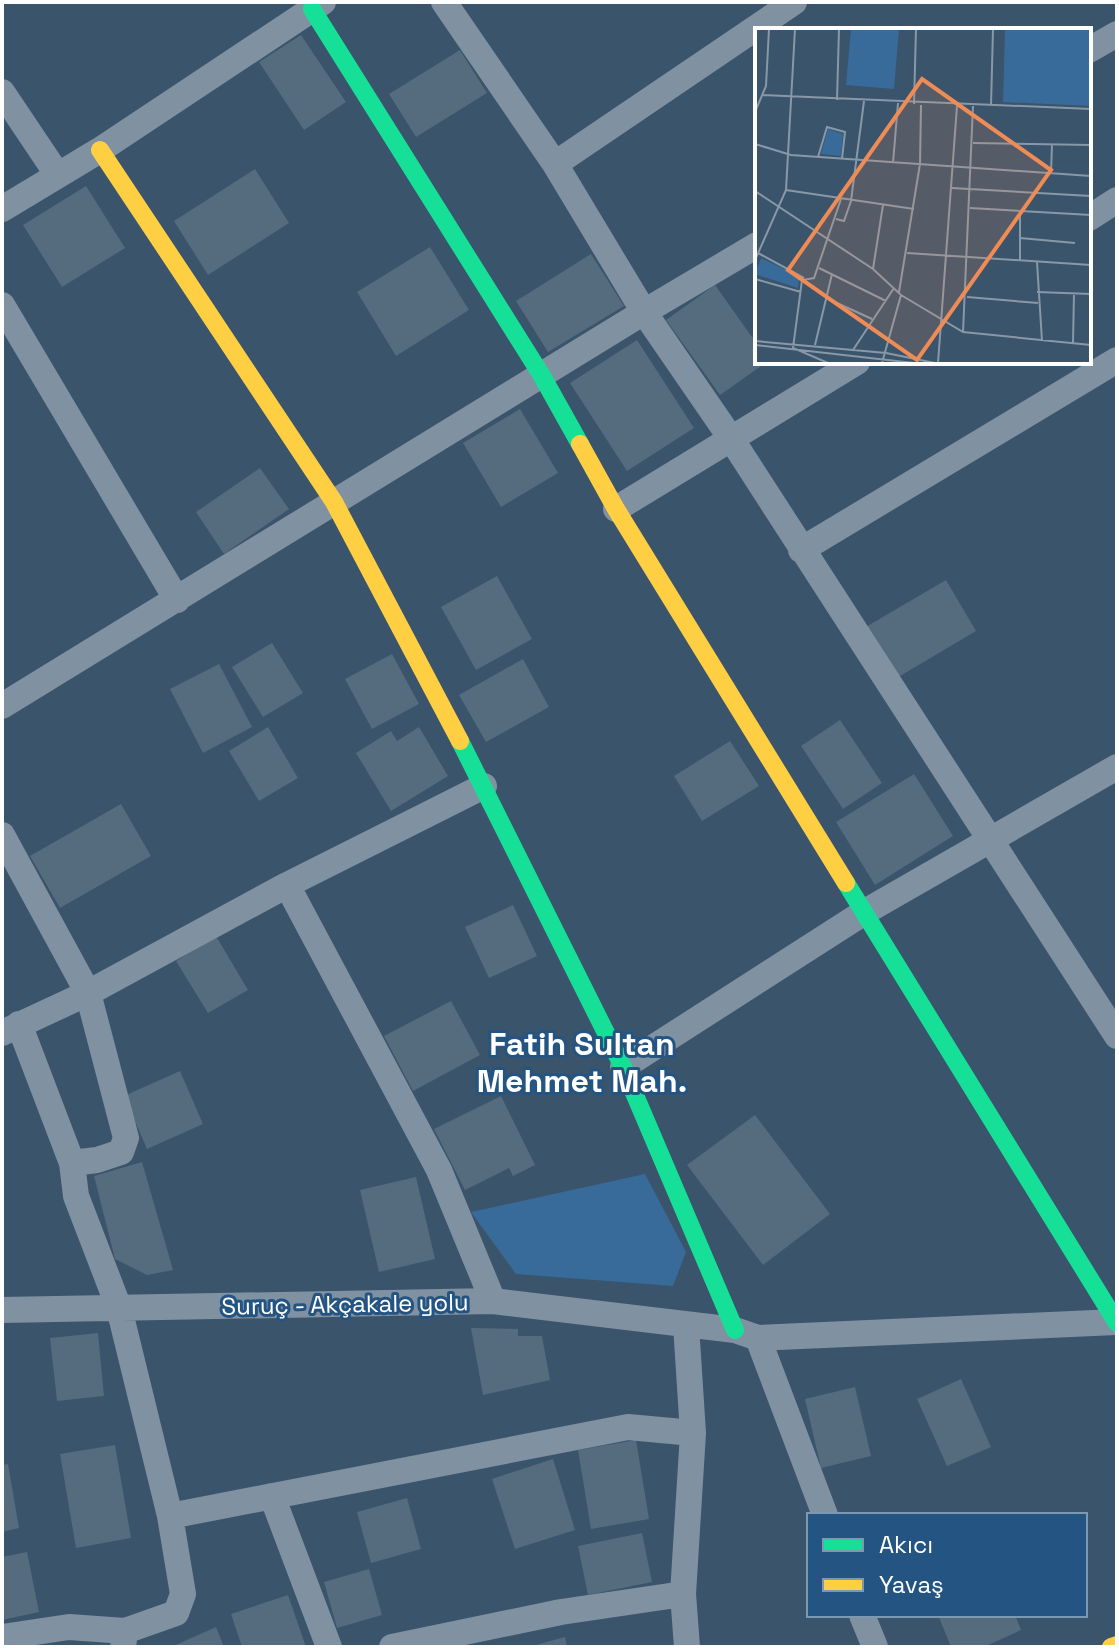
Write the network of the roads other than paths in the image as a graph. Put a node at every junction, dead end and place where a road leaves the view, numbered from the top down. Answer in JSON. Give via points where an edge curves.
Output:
{"nodes":[{"id":1,"x":444,"y":2,"type":"edge"},
{"id":2,"x":794,"y":2,"type":"edge"},
{"id":3,"x":318,"y":6,"type":"edge"},
{"id":4,"x":755,"y":28,"type":"edge"},
{"id":5,"x":756,"y":28,"type":"edge"},
{"id":6,"x":1117,"y":34,"type":"edge"},
{"id":7,"x":1091,"y":49,"type":"edge"},
{"id":8,"x":2,"y":92,"type":"edge"},
{"id":9,"x":100,"y":150,"type":"junction"},
{"id":10,"x":555,"y":164,"type":"junction"},
{"id":11,"x":57,"y":174,"type":"junction"},
{"id":12,"x":1117,"y":200,"type":"edge"},
{"id":13,"x":2,"y":209,"type":"edge"},
{"id":14,"x":1091,"y":217,"type":"edge"},
{"id":15,"x":755,"y":246,"type":"edge"},
{"id":16,"x":2,"y":305,"type":"edge"},
{"id":17,"x":644,"y":312,"type":"junction"},
{"id":18,"x":854,"y":364,"type":"edge"},
{"id":19,"x":1114,"y":368,"type":"edge"},
{"id":20,"x":542,"y":376,"type":"junction"},
{"id":21,"x":732,"y":440,"type":"junction"},
{"id":22,"x":334,"y":502,"type":"junction"},
{"id":23,"x":616,"y":509,"type":"junction"},
{"id":24,"x":801,"y":550,"type":"junction"},
{"id":25,"x":177,"y":600,"type":"junction"},
{"id":26,"x":2,"y":706,"type":"edge"},
{"id":27,"x":1117,"y":767,"type":"edge"},
{"id":28,"x":484,"y":786,"type":"junction"},
{"id":29,"x":2,"y":835,"type":"edge"},
{"id":30,"x":990,"y":842,"type":"junction"},
{"id":31,"x":287,"y":885,"type":"junction"},
{"id":32,"x":863,"y":913,"type":"junction"},
{"id":33,"x":88,"y":993,"type":"junction"},
{"id":34,"x":11,"y":1028,"type":"edge"},
{"id":35,"x":1117,"y":1036,"type":"edge"},
{"id":36,"x":623,"y":1067,"type":"junction"},
{"id":37,"x":72,"y":1163,"type":"junction"},
{"id":38,"x":493,"y":1301,"type":"junction"},
{"id":39,"x":119,"y":1308,"type":"junction"},
{"id":40,"x":2,"y":1310,"type":"edge"},
{"id":41,"x":1117,"y":1322,"type":"edge"},
{"id":42,"x":686,"y":1325,"type":"junction"},
{"id":43,"x":747,"y":1334,"type":"junction"},
{"id":44,"x":693,"y":1433,"type":"junction"},
{"id":45,"x":272,"y":1496,"type":"junction"},
{"id":46,"x":824,"y":1513,"type":"edge"},
{"id":47,"x":170,"y":1516,"type":"junction"},
{"id":48,"x":683,"y":1594,"type":"junction"},
{"id":49,"x":863,"y":1617,"type":"edge"},
{"id":50,"x":2,"y":1637,"type":"edge"},
{"id":51,"x":124,"y":1639,"type":"edge"},
{"id":52,"x":1117,"y":1645,"type":"edge"},
{"id":53,"x":329,"y":1647,"type":"edge"},
{"id":54,"x":392,"y":1647,"type":"edge"},
{"id":55,"x":687,"y":1647,"type":"edge"},
{"id":56,"x":875,"y":1647,"type":"edge"},
{"id":57,"x":1111,"y":1647,"type":"edge"}],
"edges":[{"from":1,"to":10,"type":"street"},
{"from":2,"to":5,"type":"street"},
{"from":3,"to":9,"type":"street"},
{"from":3,"to":20,"type":"street"},
{"from":4,"to":10,"type":"street"},
{"from":6,"to":7,"type":"street"},
{"from":8,"to":11,"type":"street"},
{"from":9,"to":11,"type":"street"},
{"from":9,"to":22,"type":"street"},
{"from":10,"to":17,"type":"street"},
{"from":11,"to":13,"type":"street"},
{"from":12,"to":14,"type":"street"},
{"from":15,"to":17,"type":"street"},
{"from":16,"to":25,"type":"street"},
{"from":17,"to":20,"type":"street"},
{"from":17,"to":21,"type":"street"},
{"from":18,"to":21,"type":"street"},
{"from":19,"to":24,"type":"street"},
{"from":20,"to":22,"type":"street"},
{"from":20,"to":23,"type":"street"},
{"from":21,"to":23,"type":"street"},
{"from":21,"to":24,"type":"street"},
{"from":22,"to":25,"type":"street"},
{"from":22,"to":28,"type":"street"},
{"from":23,"to":32,"type":"street"},
{"from":24,"to":30,"type":"street"},
{"from":25,"to":26,"type":"street"},
{"from":27,"to":30,"type":"street"},
{"from":28,"to":31,"type":"street"},
{"from":28,"to":36,"type":"street"},
{"from":29,"to":33,"type":"street"},
{"from":30,"to":32,"type":"street"},
{"from":30,"to":35,"type":"street"},
{"from":31,"to":33,"type":"street"},
{"from":31,"to":38,"type":"street","via":[[439,1170]]},
{"from":32,"to":36,"type":"street"},
{"from":32,"to":41,"type":"street"},
{"from":33,"to":34,"type":"street"},
{"from":33,"to":37,"type":"street","via":[[126,1138],[121,1152]]},
{"from":34,"to":37,"type":"street"},
{"from":36,"to":43,"type":"street"},
{"from":37,"to":39,"type":"street","via":[[76,1196]]},
{"from":38,"to":39,"type":"street","name":"Suruç - Akçakale yolu"},
{"from":38,"to":42,"type":"street","name":"Suruç - Akçakale yolu"},
{"from":39,"to":40,"type":"street","name":"Suruç - Akçakale yolu"},
{"from":39,"to":47,"type":"street"},
{"from":41,"to":43,"type":"street","name":"Suruç - Akçakale yolu"},
{"from":42,"to":43,"type":"street","name":"Suruç - Akçakale yolu"},
{"from":42,"to":44,"type":"street"},
{"from":43,"to":46,"type":"street"},
{"from":44,"to":45,"type":"street","via":[[628,1427]]},
{"from":44,"to":48,"type":"street"},
{"from":45,"to":47,"type":"street"},
{"from":45,"to":53,"type":"street"},
{"from":47,"to":51,"type":"street","via":[[183,1594],[176,1613]]},
{"from":48,"to":54,"type":"street","via":[[561,1612]]},
{"from":48,"to":55,"type":"street"},
{"from":49,"to":56,"type":"street"},
{"from":50,"to":51,"type":"street","via":[[69,1627]]},
{"from":52,"to":57,"type":"street"}]}
